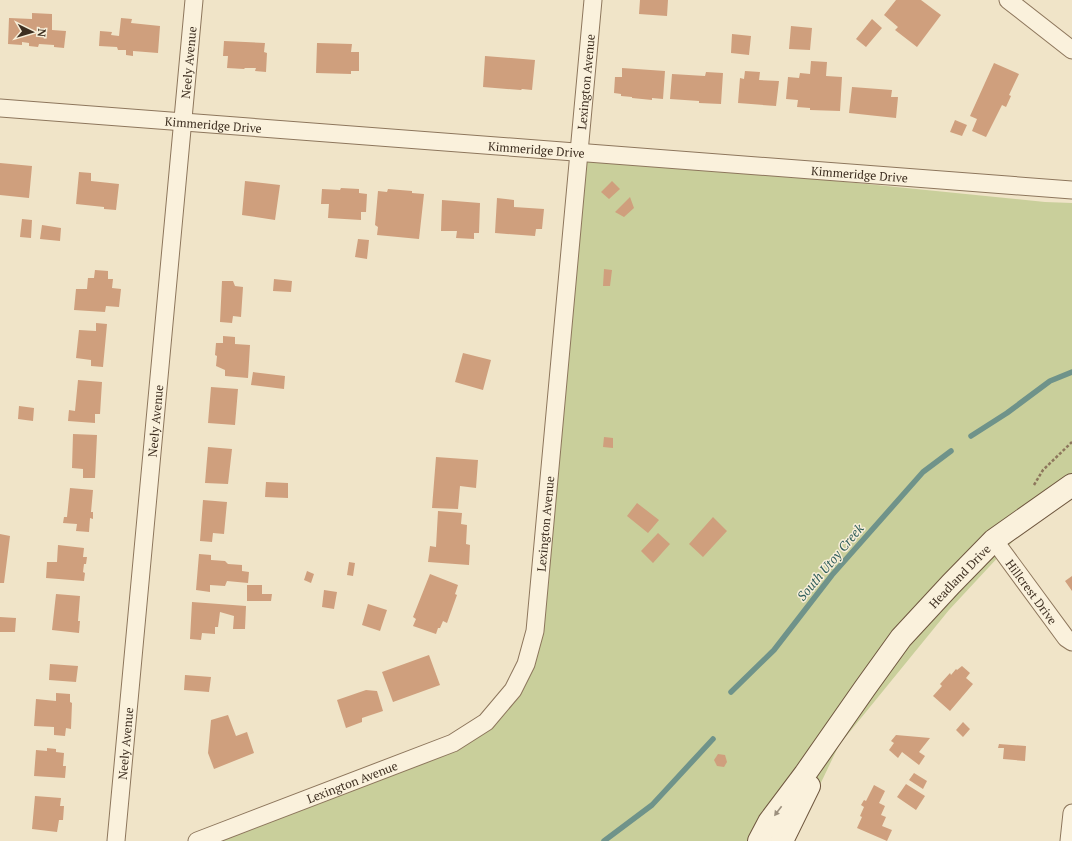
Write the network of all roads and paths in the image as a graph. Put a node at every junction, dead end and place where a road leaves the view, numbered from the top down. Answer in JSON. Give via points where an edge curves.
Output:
{"nodes":[{"id":1,"x":194,"y":0,"type":"edge"},
{"id":2,"x":593,"y":0,"type":"edge"},
{"id":3,"x":1008,"y":0,"type":"edge"},
{"id":4,"x":1072,"y":50,"type":"edge"},
{"id":5,"x":0,"y":108,"type":"edge"},
{"id":6,"x":183,"y":122,"type":"junction"},
{"id":7,"x":579,"y":152,"type":"junction"},
{"id":8,"x":1072,"y":190,"type":"edge"},
{"id":9,"x":1072,"y":485,"type":"edge"},
{"id":10,"x":994,"y":540,"type":"junction"},
{"id":11,"x":1072,"y":642,"type":"edge"},
{"id":12,"x":865,"y":688,"type":"junction"},
{"id":13,"x":1072,"y":813,"type":"edge"},
{"id":14,"x":116,"y":841,"type":"edge"},
{"id":15,"x":197,"y":841,"type":"edge"},
{"id":16,"x":759,"y":841,"type":"edge"},
{"id":17,"x":782,"y":841,"type":"edge"},
{"id":18,"x":1069,"y":841,"type":"edge"}],
"edges":[{"from":1,"to":6,"type":"street","name":"Neely Avenue"},
{"from":2,"to":7,"type":"street","name":"Lexington Avenue"},
{"from":3,"to":4,"type":"street"},
{"from":5,"to":6,"type":"street","name":"Kimmeridge Drive"},
{"from":6,"to":7,"type":"street","name":"Kimmeridge Drive"},
{"from":6,"to":14,"type":"street","name":"Neely Avenue"},
{"from":7,"to":8,"type":"street","name":"Kimmeridge Drive"},
{"from":7,"to":15,"type":"street","name":"Lexington Avenue","via":[[535,632],[526,664],[513,690],[486,722],[453,743]]},
{"from":9,"to":10,"type":"main road","name":"Headland Drive"},
{"from":10,"to":11,"type":"street","name":"Hillcrest Drive","via":[[1066,638]]},
{"from":10,"to":12,"type":"main road","name":"Headland Drive","via":[[901,638]]},
{"from":12,"to":16,"type":"main road","name":"Headland Drive","one_way":true,"via":[[769,822]]},
{"from":12,"to":17,"type":"main road","name":"Headland Drive","via":[[820,766]]},
{"from":13,"to":18,"type":"street"}]}
